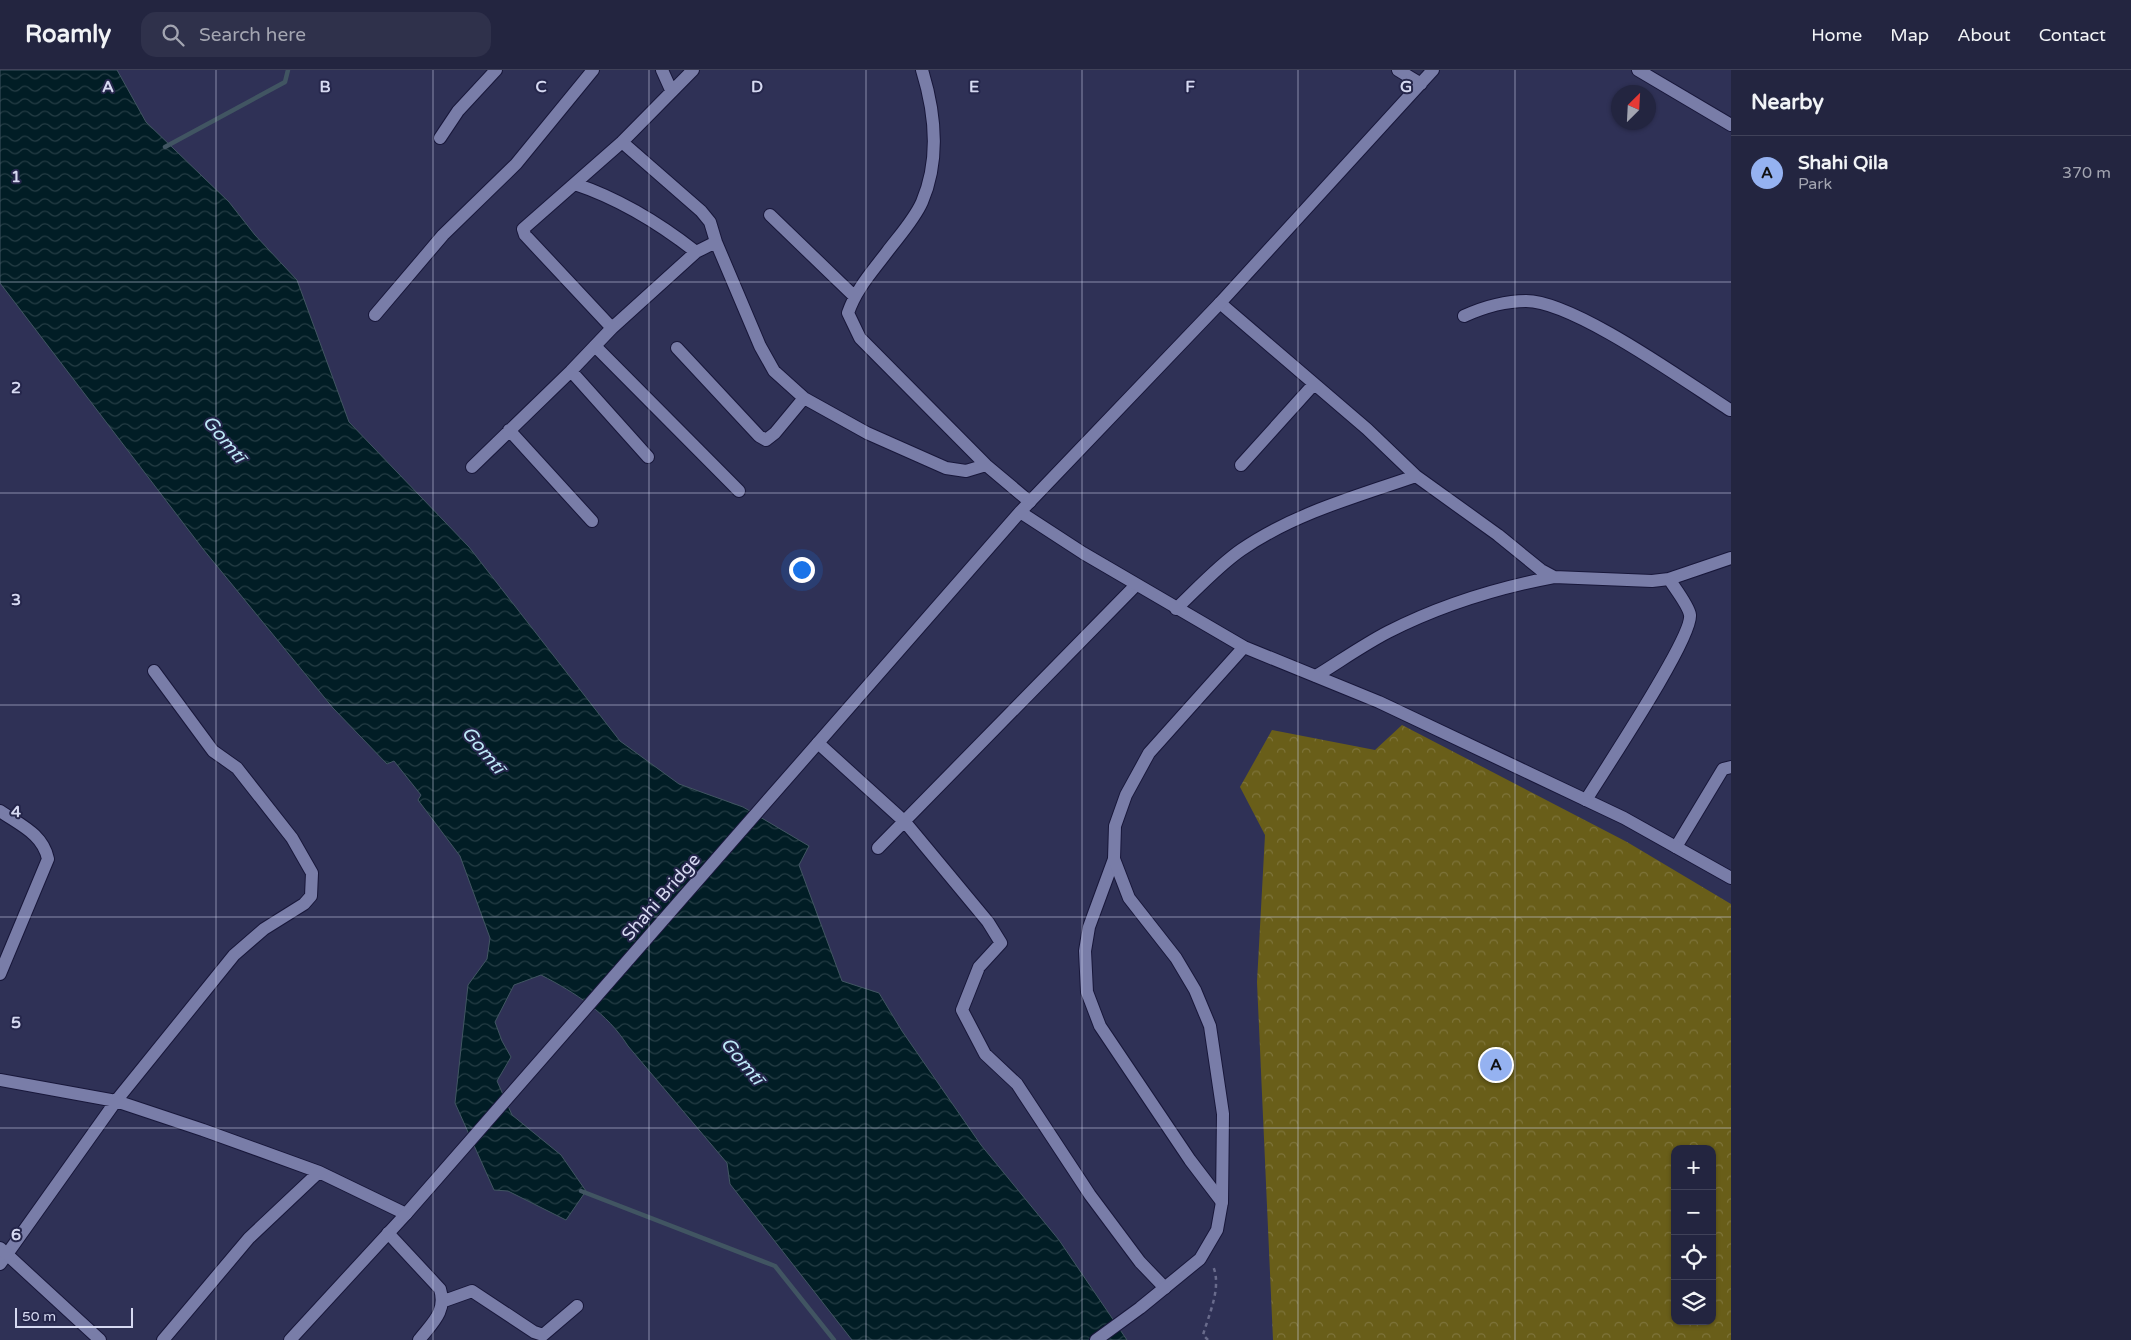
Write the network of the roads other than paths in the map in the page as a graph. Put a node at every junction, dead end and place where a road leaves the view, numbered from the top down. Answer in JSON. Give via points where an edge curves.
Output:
{"nodes":[{"id":1,"x":496,"y":70,"type":"edge"},
{"id":2,"x":593,"y":70,"type":"edge"},
{"id":3,"x":662,"y":70,"type":"edge"},
{"id":4,"x":693,"y":70,"type":"edge"},
{"id":5,"x":922,"y":70,"type":"edge"},
{"id":6,"x":1398,"y":70,"type":"edge"},
{"id":7,"x":1433,"y":70,"type":"edge"},
{"id":8,"x":1638,"y":70,"type":"edge"},
{"id":9,"x":1421,"y":84,"type":"junction"},
{"id":10,"x":671,"y":90,"type":"junction"},
{"id":11,"x":1731,"y":125,"type":"edge"},
{"id":12,"x":440,"y":138,"type":"dead end"},
{"id":13,"x":622,"y":142,"type":"junction"},
{"id":14,"x":576,"y":184,"type":"junction"},
{"id":15,"x":770,"y":215,"type":"dead end"},
{"id":16,"x":716,"y":242,"type":"junction"},
{"id":17,"x":696,"y":252,"type":"junction"},
{"id":18,"x":854,"y":296,"type":"junction"},
{"id":19,"x":1220,"y":303,"type":"junction"},
{"id":20,"x":375,"y":314,"type":"dead end"},
{"id":21,"x":1464,"y":316,"type":"dead end"},
{"id":22,"x":612,"y":328,"type":"junction"},
{"id":23,"x":595,"y":346,"type":"junction"},
{"id":24,"x":677,"y":348,"type":"dead end"},
{"id":25,"x":571,"y":372,"type":"junction"},
{"id":26,"x":1314,"y":384,"type":"junction"},
{"id":27,"x":804,"y":398,"type":"junction"},
{"id":28,"x":1731,"y":410,"type":"edge"},
{"id":29,"x":509,"y":430,"type":"junction"},
{"id":30,"x":648,"y":457,"type":"dead end"},
{"id":31,"x":986,"y":465,"type":"junction"},
{"id":32,"x":1241,"y":465,"type":"dead end"},
{"id":33,"x":472,"y":467,"type":"dead end"},
{"id":34,"x":1416,"y":476,"type":"junction"},
{"id":35,"x":739,"y":491,"type":"dead end"},
{"id":36,"x":1030,"y":502,"type":"junction"},
{"id":37,"x":1020,"y":512,"type":"junction"},
{"id":38,"x":592,"y":521,"type":"dead end"},
{"id":39,"x":1731,"y":558,"type":"edge"},
{"id":40,"x":1554,"y":577,"type":"junction"},
{"id":41,"x":1669,"y":579,"type":"junction"},
{"id":42,"x":1136,"y":585,"type":"junction"},
{"id":43,"x":1176,"y":609,"type":"junction"},
{"id":44,"x":1244,"y":647,"type":"junction"},
{"id":45,"x":154,"y":671,"type":"dead end"},
{"id":46,"x":1316,"y":676,"type":"junction"},
{"id":47,"x":818,"y":743,"type":"junction"},
{"id":48,"x":1731,"y":767,"type":"edge"},
{"id":49,"x":1586,"y":800,"type":"junction"},
{"id":50,"x":0,"y":811,"type":"edge"},
{"id":51,"x":905,"y":822,"type":"junction"},
{"id":52,"x":1676,"y":847,"type":"junction"},
{"id":53,"x":878,"y":848,"type":"dead end"},
{"id":54,"x":1114,"y":858,"type":"junction"},
{"id":55,"x":1731,"y":878,"type":"edge"},
{"id":56,"x":0,"y":974,"type":"edge"},
{"id":57,"x":0,"y":1080,"type":"edge"},
{"id":58,"x":116,"y":1101,"type":"junction"},
{"id":59,"x":319,"y":1172,"type":"junction"},
{"id":60,"x":1222,"y":1202,"type":"junction"},
{"id":61,"x":406,"y":1214,"type":"junction"},
{"id":62,"x":388,"y":1234,"type":"junction"},
{"id":63,"x":2,"y":1255,"type":"edge"},
{"id":64,"x":1165,"y":1288,"type":"junction"},
{"id":65,"x":444,"y":1301,"type":"junction"},
{"id":66,"x":576,"y":1306,"type":"dead end"},
{"id":67,"x":100,"y":1340,"type":"edge"},
{"id":68,"x":163,"y":1340,"type":"edge"},
{"id":69,"x":290,"y":1340,"type":"edge"},
{"id":70,"x":419,"y":1340,"type":"edge"},
{"id":71,"x":1096,"y":1340,"type":"edge"}],
"edges":[{"from":1,"to":12,"type":"street","via":[[458,111]]},
{"from":2,"to":20,"type":"street","via":[[516,164],[442,235]]},
{"from":3,"to":10,"type":"street"},
{"from":4,"to":10,"type":"street"},
{"from":5,"to":18,"type":"street","via":[[934,124],[932,169],[922,202]]},
{"from":6,"to":9,"type":"street"},
{"from":7,"to":9,"type":"street","name":"Shahi Bridge"},
{"from":8,"to":11,"type":"street"},
{"from":9,"to":19,"type":"street","name":"Shahi Bridge"},
{"from":10,"to":13,"type":"street"},
{"from":13,"to":14,"type":"street"},
{"from":13,"to":16,"type":"street","via":[[701,211],[710,222]]},
{"from":14,"to":17,"type":"street","via":[[608,194],[666,229]]},
{"from":14,"to":22,"type":"street","via":[[523,229],[525,235]]},
{"from":15,"to":18,"type":"street"},
{"from":16,"to":17,"type":"street"},
{"from":16,"to":27,"type":"street","via":[[769,363]]},
{"from":17,"to":22,"type":"street"},
{"from":18,"to":31,"type":"street","via":[[848,313],[860,338]]},
{"from":19,"to":26,"type":"street"},
{"from":19,"to":36,"type":"street","name":"Shahi Bridge"},
{"from":21,"to":28,"type":"street","via":[[1488,306],[1528,301],[1560,310],[1592,323]]},
{"from":22,"to":23,"type":"street"},
{"from":23,"to":25,"type":"street"},
{"from":23,"to":35,"type":"street"},
{"from":24,"to":27,"type":"street","via":[[766,440],[775,434]]},
{"from":25,"to":29,"type":"street"},
{"from":25,"to":30,"type":"street"},
{"from":26,"to":32,"type":"street"},
{"from":26,"to":34,"type":"street"},
{"from":27,"to":31,"type":"street","via":[[867,434],[946,468],[966,471]]},
{"from":29,"to":33,"type":"street"},
{"from":29,"to":38,"type":"street"},
{"from":31,"to":36,"type":"street"},
{"from":34,"to":40,"type":"street"},
{"from":34,"to":43,"type":"street","via":[[1276,528],[1240,551]]},
{"from":36,"to":37,"type":"street","name":"Shahi Bridge"},
{"from":37,"to":42,"type":"street"},
{"from":37,"to":47,"type":"street","name":"Shahi Bridge"},
{"from":39,"to":41,"type":"street"},
{"from":40,"to":41,"type":"street","via":[[1573,580]]},
{"from":40,"to":46,"type":"street","via":[[1464,599],[1387,632]]},
{"from":41,"to":49,"type":"street","via":[[1690,614],[1688,629],[1653,694]]},
{"from":42,"to":43,"type":"street"},
{"from":42,"to":51,"type":"street"},
{"from":43,"to":44,"type":"street"},
{"from":44,"to":46,"type":"street"},
{"from":44,"to":54,"type":"street","via":[[1149,753],[1123,802],[1115,826]]},
{"from":45,"to":58,"type":"street","via":[[213,751],[237,768],[292,838],[312,873],[312,885],[311,896],[304,904],[264,929],[234,955]]},
{"from":46,"to":49,"type":"street","via":[[1379,702]]},
{"from":47,"to":51,"type":"street"},
{"from":47,"to":61,"type":"street","name":"Shahi Bridge"},
{"from":48,"to":52,"type":"street","via":[[1723,769]]},
{"from":49,"to":52,"type":"street"},
{"from":50,"to":56,"type":"street","via":[[40,838],[48,859]]},
{"from":51,"to":53,"type":"street"},
{"from":51,"to":64,"type":"street","via":[[988,922],[1001,943],[979,966],[962,1010],[985,1054],[1017,1084],[1090,1195],[1140,1262]]},
{"from":52,"to":55,"type":"street"},
{"from":54,"to":60,"type":"street","via":[[1129,898],[1176,958],[1195,990],[1210,1026],[1223,1114]]},
{"from":54,"to":60,"type":"street","via":[[1089,927],[1085,951],[1087,992],[1100,1026]]},
{"from":57,"to":58,"type":"street"},
{"from":58,"to":59,"type":"street"},
{"from":58,"to":63,"type":"street"},
{"from":59,"to":61,"type":"street"},
{"from":59,"to":68,"type":"street","via":[[249,1238]]},
{"from":60,"to":64,"type":"street","via":[[1217,1230],[1200,1259]]},
{"from":61,"to":62,"type":"street","name":"Shahi Bridge"},
{"from":62,"to":65,"type":"street","via":[[440,1289]]},
{"from":62,"to":69,"type":"street","name":"Shahi Bridge"},
{"from":63,"to":67,"type":"street"},
{"from":64,"to":71,"type":"street"},
{"from":65,"to":66,"type":"street","via":[[472,1291],[543,1335]]},
{"from":65,"to":70,"type":"street","via":[[441,1312]]}]}
